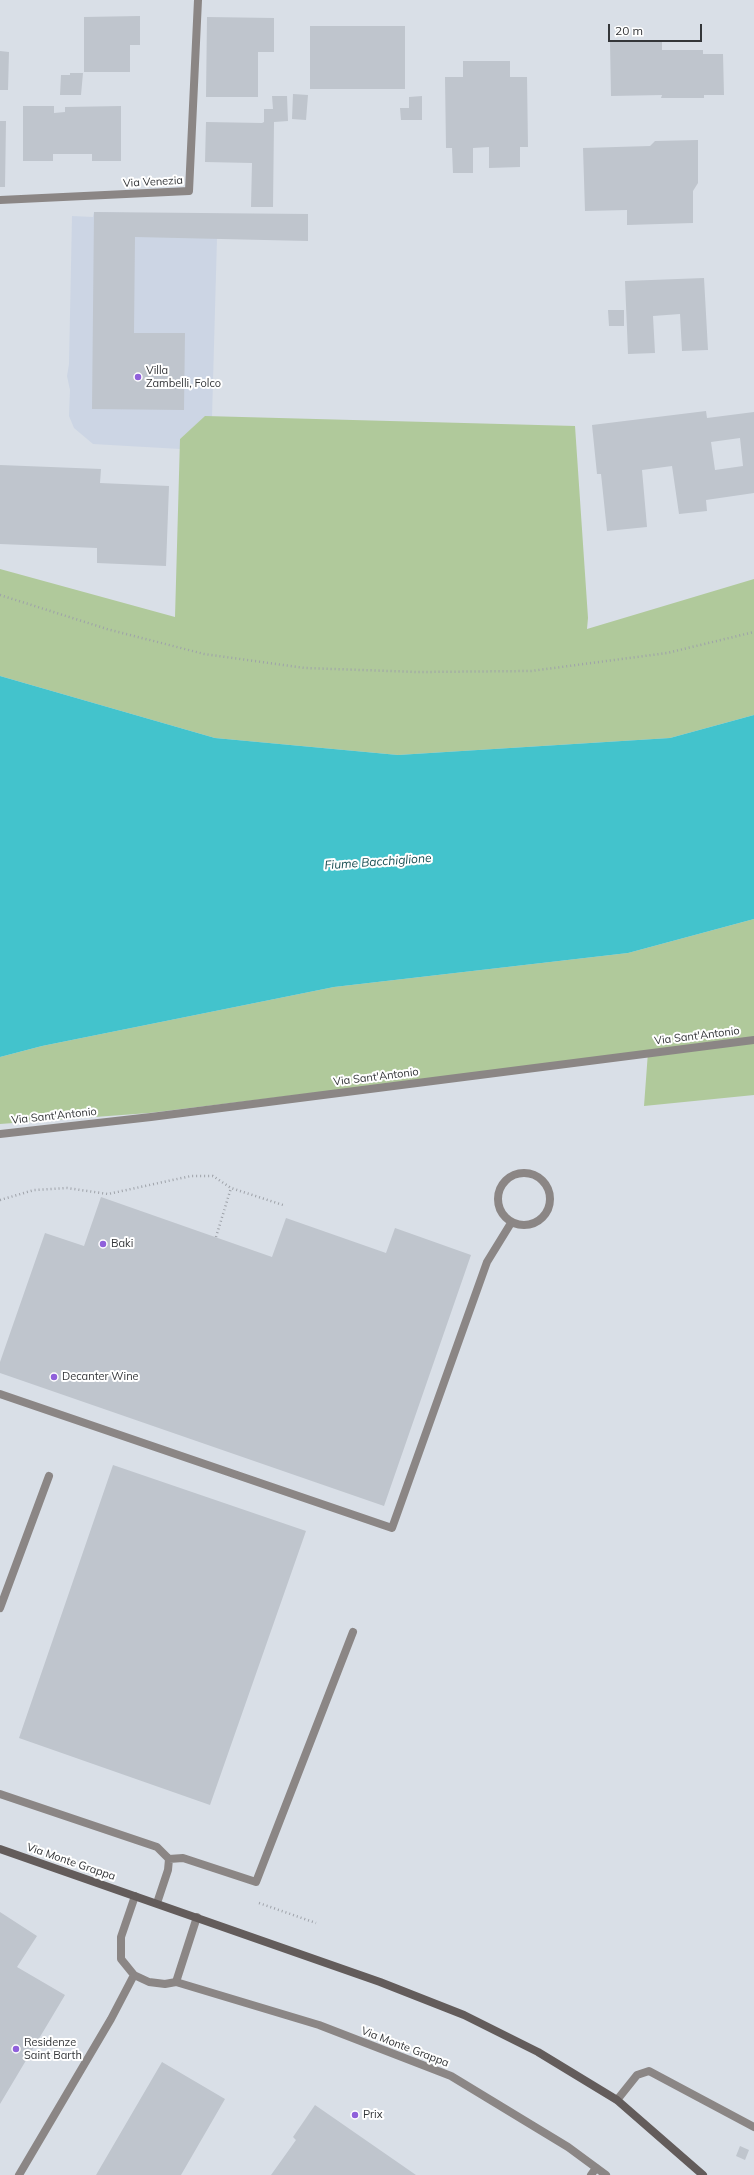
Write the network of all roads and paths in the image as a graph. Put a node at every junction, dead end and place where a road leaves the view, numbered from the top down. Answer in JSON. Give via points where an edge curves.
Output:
{"nodes":[{"id":1,"x":198,"y":0,"type":"edge"},
{"id":2,"x":0,"y":200,"type":"edge"},
{"id":3,"x":0,"y":595,"type":"edge"},
{"id":4,"x":754,"y":632,"type":"edge"},
{"id":5,"x":754,"y":1040,"type":"edge"},
{"id":6,"x":0,"y":1134,"type":"edge"},
{"id":7,"x":231,"y":1188,"type":"junction"},
{"id":8,"x":0,"y":1200,"type":"edge"},
{"id":9,"x":283,"y":1205,"type":"dead end"},
{"id":10,"x":511,"y":1222,"type":"junction"},
{"id":11,"x":216,"y":1237,"type":"dead end"},
{"id":12,"x":0,"y":1394,"type":"edge"},
{"id":13,"x":49,"y":1476,"type":"dead end"},
{"id":14,"x":0,"y":1608,"type":"edge"},
{"id":15,"x":353,"y":1632,"type":"dead end"},
{"id":16,"x":0,"y":1794,"type":"edge"},
{"id":17,"x":0,"y":1849,"type":"edge"},
{"id":18,"x":169,"y":1859,"type":"junction"},
{"id":19,"x":135,"y":1896,"type":"junction"},
{"id":20,"x":157,"y":1903,"type":"junction"},
{"id":21,"x":197,"y":1917,"type":"junction"},
{"id":22,"x":134,"y":1975,"type":"junction"},
{"id":23,"x":176,"y":1982,"type":"junction"},
{"id":24,"x":617,"y":2100,"type":"junction"},
{"id":25,"x":754,"y":2127,"type":"edge"},
{"id":26,"x":596,"y":2168,"type":"junction"},
{"id":27,"x":19,"y":2175,"type":"edge"},
{"id":28,"x":591,"y":2175,"type":"edge"},
{"id":29,"x":606,"y":2175,"type":"edge"},
{"id":30,"x":703,"y":2175,"type":"edge"}],
"edges":[{"from":1,"to":2,"type":"street","name":"Via Venezia","via":[[189,192]]},
{"from":3,"to":4,"type":"path","via":[[108,630],[204,654],[305,668],[418,672],[531,671],[667,653]]},
{"from":5,"to":6,"type":"street","name":"Via Sant'Antonio"},
{"from":7,"to":8,"type":"path","via":[[213,1176],[191,1176],[108,1194],[67,1188],[41,1190]]},
{"from":7,"to":9,"type":"path"},
{"from":7,"to":11,"type":"path"},
{"from":10,"to":10,"type":"street","via":[[529,1226],[544,1216],[551,1199],[544,1182],[528,1172],[510,1176],[499,1190],[498,1208]]},
{"from":10,"to":12,"type":"street","via":[[487,1262],[392,1528]]},
{"from":13,"to":14,"type":"street"},
{"from":15,"to":18,"type":"street","via":[[256,1882],[183,1858]]},
{"from":16,"to":18,"type":"street","via":[[157,1847]]},
{"from":17,"to":19,"type":"main road","name":"Via Monte Grappa"},
{"from":18,"to":20,"type":"street"},
{"from":19,"to":20,"type":"main road","name":"Via Monte Grappa"},
{"from":19,"to":22,"type":"street","name":"Via Monte Grappa","via":[[121,1937],[121,1959]]},
{"from":20,"to":21,"type":"main road","name":"Via Monte Grappa"},
{"from":21,"to":23,"type":"street"},
{"from":21,"to":24,"type":"main road","name":"Via Monte Grappa","via":[[380,1982],[464,2015],[538,2052]]},
{"from":22,"to":23,"type":"street","name":"Via Monte Grappa","via":[[148,1982]]},
{"from":22,"to":27,"type":"street"},
{"from":23,"to":26,"type":"street","name":"Via Monte Grappa","via":[[318,2026],[451,2076],[568,2147]]},
{"from":24,"to":25,"type":"street","via":[[636,2075],[649,2071]]},
{"from":24,"to":30,"type":"main road","name":"Via Monte Grappa"},
{"from":26,"to":28,"type":"street"},
{"from":26,"to":29,"type":"street","name":"Via Monte Grappa"}]}
